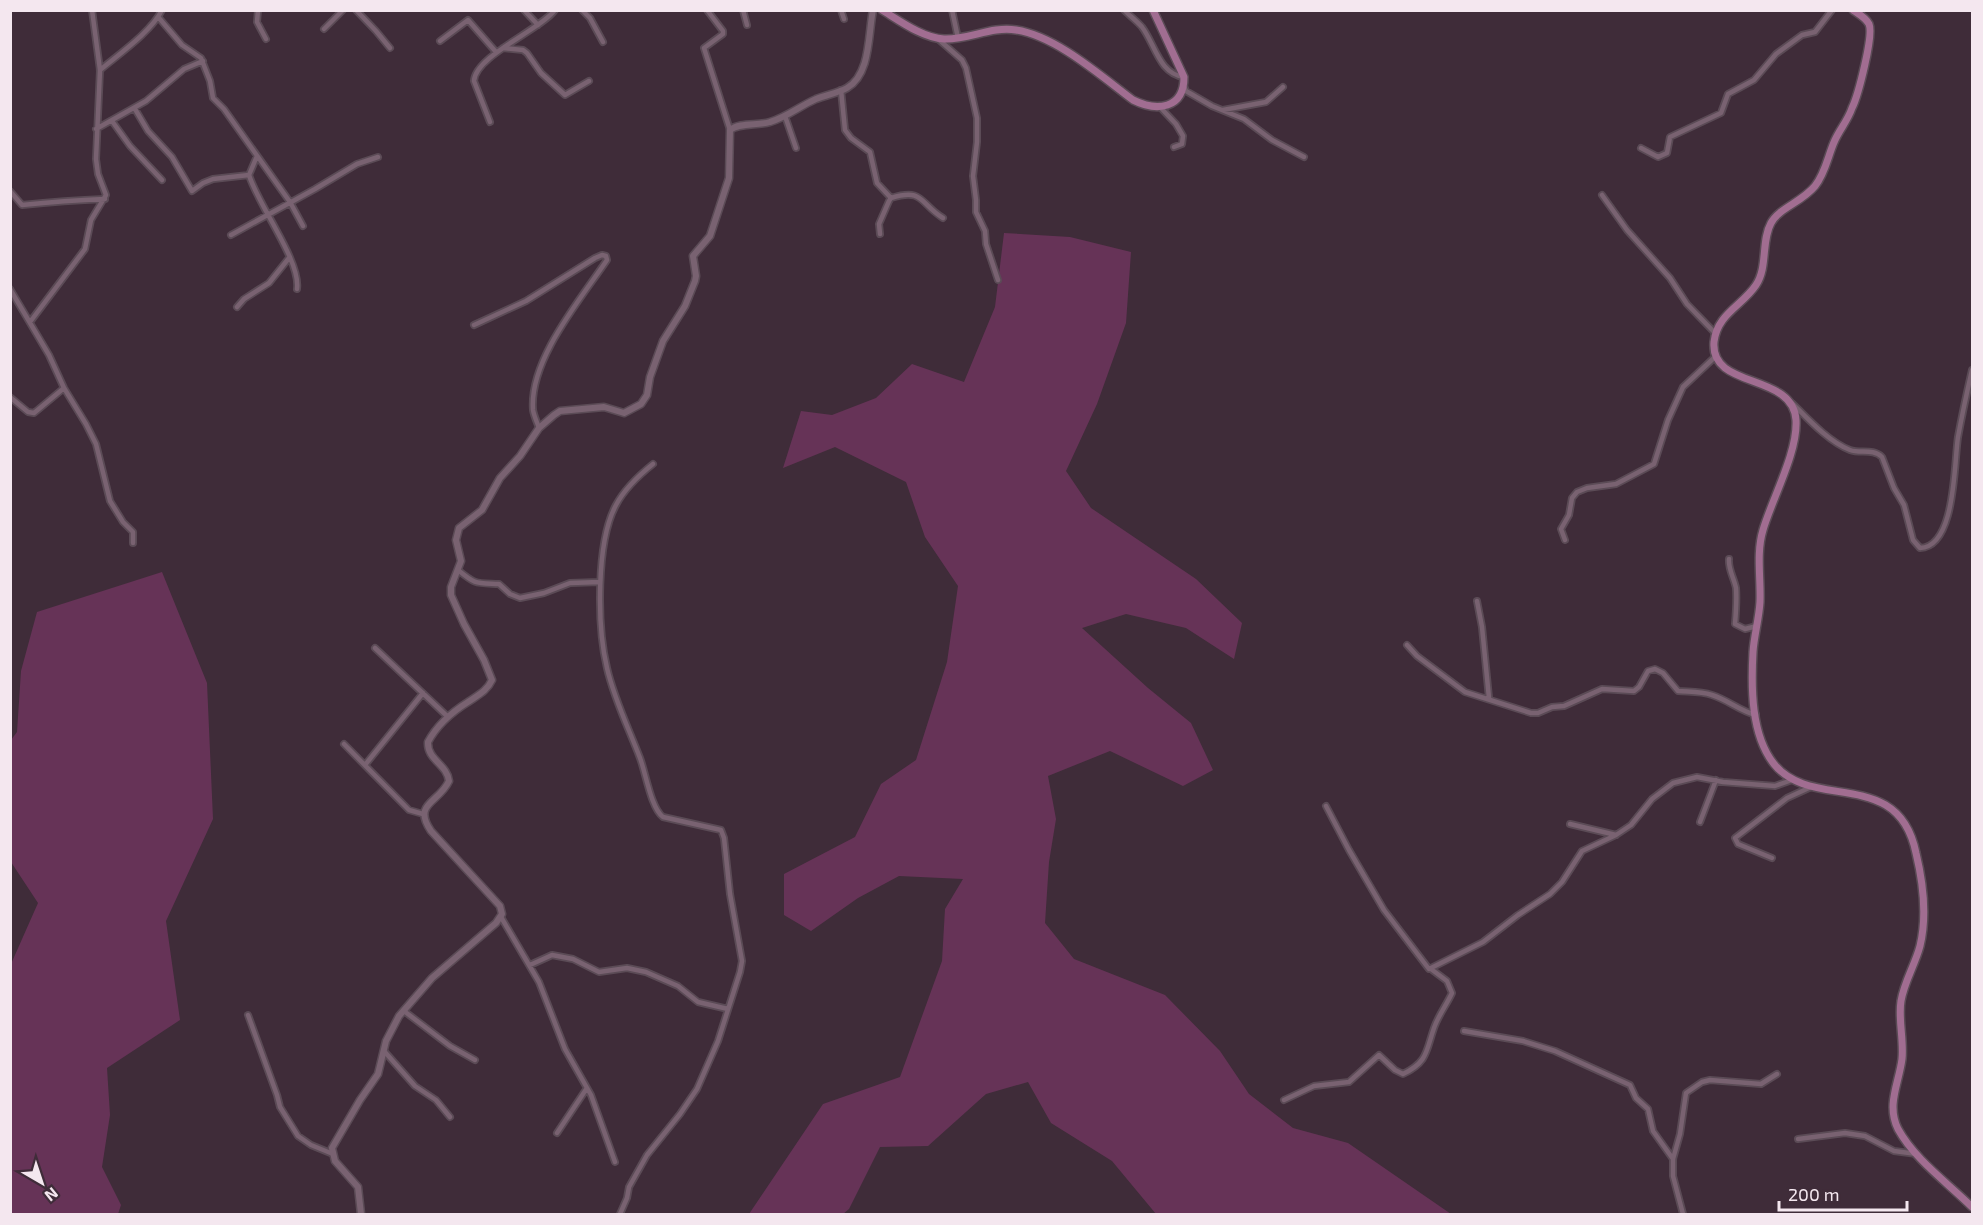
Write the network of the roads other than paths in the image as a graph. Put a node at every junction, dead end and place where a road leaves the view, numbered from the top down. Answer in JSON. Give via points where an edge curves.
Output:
{"nodes":[{"id":1,"x":92,"y":10,"type":"edge"},
{"id":2,"x":162,"y":10,"type":"edge"},
{"id":3,"x":258,"y":10,"type":"edge"},
{"id":4,"x":343,"y":10,"type":"edge"},
{"id":5,"x":356,"y":10,"type":"edge"},
{"id":6,"x":524,"y":10,"type":"edge"},
{"id":7,"x":555,"y":10,"type":"edge"},
{"id":8,"x":582,"y":10,"type":"edge"},
{"id":9,"x":707,"y":10,"type":"edge"},
{"id":10,"x":743,"y":10,"type":"edge"},
{"id":11,"x":841,"y":10,"type":"edge"},
{"id":12,"x":873,"y":10,"type":"edge"},
{"id":13,"x":882,"y":10,"type":"edge"},
{"id":14,"x":952,"y":10,"type":"edge"},
{"id":15,"x":1124,"y":10,"type":"edge"},
{"id":16,"x":1153,"y":10,"type":"edge"},
{"id":17,"x":1832,"y":10,"type":"edge"},
{"id":18,"x":1853,"y":10,"type":"edge"},
{"id":19,"x":159,"y":18,"type":"junction"},
{"id":20,"x":844,"y":19,"type":"dead end"},
{"id":21,"x":538,"y":25,"type":"junction"},
{"id":22,"x":747,"y":25,"type":"dead end"},
{"id":23,"x":324,"y":29,"type":"dead end"},
{"id":24,"x":958,"y":38,"type":"junction"},
{"id":25,"x":266,"y":39,"type":"dead end"},
{"id":26,"x":937,"y":39,"type":"junction"},
{"id":27,"x":440,"y":42,"type":"dead end"},
{"id":28,"x":603,"y":42,"type":"dead end"},
{"id":29,"x":390,"y":48,"type":"dead end"},
{"id":30,"x":503,"y":48,"type":"junction"},
{"id":31,"x":496,"y":52,"type":"junction"},
{"id":32,"x":203,"y":62,"type":"junction"},
{"id":33,"x":100,"y":70,"type":"junction"},
{"id":34,"x":1184,"y":77,"type":"junction"},
{"id":35,"x":589,"y":81,"type":"dead end"},
{"id":36,"x":1184,"y":86,"type":"junction"},
{"id":37,"x":1283,"y":87,"type":"dead end"},
{"id":38,"x":841,"y":90,"type":"junction"},
{"id":39,"x":1161,"y":106,"type":"junction"},
{"id":40,"x":135,"y":109,"type":"junction"},
{"id":41,"x":1224,"y":110,"type":"junction"},
{"id":42,"x":785,"y":116,"type":"junction"},
{"id":43,"x":112,"y":121,"type":"junction"},
{"id":44,"x":490,"y":122,"type":"dead end"},
{"id":45,"x":96,"y":129,"type":"junction"},
{"id":46,"x":730,"y":130,"type":"junction"},
{"id":47,"x":1174,"y":147,"type":"dead end"},
{"id":48,"x":796,"y":148,"type":"dead end"},
{"id":49,"x":1641,"y":148,"type":"dead end"},
{"id":50,"x":257,"y":156,"type":"junction"},
{"id":51,"x":378,"y":157,"type":"dead end"},
{"id":52,"x":1304,"y":157,"type":"dead end"},
{"id":53,"x":249,"y":175,"type":"junction"},
{"id":54,"x":162,"y":180,"type":"dead end"},
{"id":55,"x":10,"y":191,"type":"edge"},
{"id":56,"x":1602,"y":195,"type":"dead end"},
{"id":57,"x":891,"y":198,"type":"junction"},
{"id":58,"x":105,"y":199,"type":"junction"},
{"id":59,"x":290,"y":202,"type":"junction"},
{"id":60,"x":267,"y":215,"type":"junction"},
{"id":61,"x":943,"y":218,"type":"dead end"},
{"id":62,"x":303,"y":226,"type":"dead end"},
{"id":63,"x":880,"y":234,"type":"dead end"},
{"id":64,"x":231,"y":235,"type":"dead end"},
{"id":65,"x":289,"y":258,"type":"junction"},
{"id":66,"x":998,"y":279,"type":"dead end"},
{"id":67,"x":10,"y":289,"type":"edge"},
{"id":68,"x":297,"y":289,"type":"dead end"},
{"id":69,"x":237,"y":307,"type":"dead end"},
{"id":70,"x":30,"y":322,"type":"junction"},
{"id":71,"x":474,"y":325,"type":"dead end"},
{"id":72,"x":1716,"y":334,"type":"junction"},
{"id":73,"x":1716,"y":356,"type":"junction"},
{"id":74,"x":1972,"y":370,"type":"edge"},
{"id":75,"x":64,"y":388,"type":"junction"},
{"id":76,"x":10,"y":398,"type":"edge"},
{"id":77,"x":1791,"y":403,"type":"junction"},
{"id":78,"x":539,"y":428,"type":"junction"},
{"id":79,"x":653,"y":464,"type":"dead end"},
{"id":80,"x":1565,"y":540,"type":"dead end"},
{"id":81,"x":133,"y":543,"type":"dead end"},
{"id":82,"x":1729,"y":559,"type":"dead end"},
{"id":83,"x":458,"y":570,"type":"junction"},
{"id":84,"x":600,"y":582,"type":"junction"},
{"id":85,"x":1477,"y":601,"type":"dead end"},
{"id":86,"x":1756,"y":626,"type":"junction"},
{"id":87,"x":1407,"y":645,"type":"dead end"},
{"id":88,"x":375,"y":648,"type":"dead end"},
{"id":89,"x":423,"y":693,"type":"junction"},
{"id":90,"x":1489,"y":699,"type":"junction"},
{"id":91,"x":1756,"y":715,"type":"junction"},
{"id":92,"x":448,"y":717,"type":"junction"},
{"id":93,"x":344,"y":744,"type":"dead end"},
{"id":94,"x":365,"y":765,"type":"junction"},
{"id":95,"x":1716,"y":780,"type":"junction"},
{"id":96,"x":1792,"y":780,"type":"junction"},
{"id":97,"x":1813,"y":786,"type":"junction"},
{"id":98,"x":1326,"y":806,"type":"dead end"},
{"id":99,"x":423,"y":814,"type":"junction"},
{"id":100,"x":1700,"y":822,"type":"dead end"},
{"id":101,"x":1570,"y":824,"type":"dead end"},
{"id":102,"x":1616,"y":835,"type":"junction"},
{"id":103,"x":1772,"y":858,"type":"dead end"},
{"id":104,"x":501,"y":917,"type":"junction"},
{"id":105,"x":530,"y":965,"type":"junction"},
{"id":106,"x":1431,"y":969,"type":"junction"},
{"id":107,"x":728,"y":1009,"type":"junction"},
{"id":108,"x":404,"y":1011,"type":"junction"},
{"id":109,"x":248,"y":1015,"type":"dead end"},
{"id":110,"x":1464,"y":1031,"type":"dead end"},
{"id":111,"x":384,"y":1051,"type":"junction"},
{"id":112,"x":476,"y":1060,"type":"dead end"},
{"id":113,"x":1777,"y":1074,"type":"dead end"},
{"id":114,"x":587,"y":1088,"type":"junction"},
{"id":115,"x":1284,"y":1100,"type":"dead end"},
{"id":116,"x":450,"y":1117,"type":"dead end"},
{"id":117,"x":557,"y":1133,"type":"dead end"},
{"id":118,"x":1798,"y":1139,"type":"dead end"},
{"id":119,"x":333,"y":1154,"type":"junction"},
{"id":120,"x":1917,"y":1154,"type":"junction"},
{"id":121,"x":1673,"y":1159,"type":"junction"},
{"id":122,"x":615,"y":1162,"type":"dead end"},
{"id":123,"x":1972,"y":1207,"type":"edge"},
{"id":124,"x":361,"y":1215,"type":"edge"},
{"id":125,"x":620,"y":1215,"type":"edge"},
{"id":126,"x":1683,"y":1215,"type":"edge"}],
"edges":[{"from":1,"to":33,"type":"street"},
{"from":2,"to":19,"type":"street"},
{"from":3,"to":25,"type":"street","via":[[257,22]]},
{"from":4,"to":23,"type":"street"},
{"from":5,"to":29,"type":"street"},
{"from":6,"to":21,"type":"street"},
{"from":7,"to":21,"type":"street"},
{"from":8,"to":28,"type":"street"},
{"from":9,"to":46,"type":"street","via":[[723,31],[704,48]]},
{"from":10,"to":22,"type":"street"},
{"from":11,"to":20,"type":"street"},
{"from":12,"to":38,"type":"street","via":[[862,69],[853,84]]},
{"from":13,"to":26,"type":"main road"},
{"from":14,"to":24,"type":"street"},
{"from":15,"to":34,"type":"street","via":[[1141,25],[1169,71]]},
{"from":16,"to":34,"type":"main road"},
{"from":17,"to":49,"type":"street","via":[[1815,32],[1802,35],[1776,54],[1754,80],[1728,94],[1721,113],[1670,138],[1667,153],[1658,157]]},
{"from":18,"to":72,"type":"main road","via":[[1868,22],[1871,31],[1852,109],[1835,138],[1819,181],[1769,225],[1758,282],[1726,315]]},
{"from":19,"to":32,"type":"street"},
{"from":19,"to":33,"type":"street"},
{"from":21,"to":30,"type":"street"},
{"from":24,"to":26,"type":"main road"},
{"from":24,"to":39,"type":"main road","via":[[1002,28],[1033,34],[1059,46],[1133,100]]},
{"from":26,"to":66,"type":"street","via":[[966,68],[977,118],[973,176],[976,212]]},
{"from":27,"to":31,"type":"street","via":[[468,20]]},
{"from":30,"to":31,"type":"street"},
{"from":30,"to":35,"type":"street","via":[[527,53],[541,73],[565,95]]},
{"from":31,"to":44,"type":"street","via":[[474,78]]},
{"from":32,"to":40,"type":"street","via":[[184,69]]},
{"from":32,"to":50,"type":"street","via":[[213,98]]},
{"from":33,"to":45,"type":"street"},
{"from":34,"to":36,"type":"main road"},
{"from":36,"to":39,"type":"main road","via":[[1178,98]]},
{"from":36,"to":41,"type":"street","via":[[1186,91]]},
{"from":37,"to":41,"type":"street","via":[[1266,102]]},
{"from":38,"to":42,"type":"street"},
{"from":38,"to":57,"type":"street","via":[[845,130],[870,152],[877,183]]},
{"from":39,"to":47,"type":"street","via":[[1183,136],[1182,144]]},
{"from":40,"to":43,"type":"street"},
{"from":40,"to":53,"type":"street","via":[[192,191],[207,180]]},
{"from":41,"to":52,"type":"street"},
{"from":42,"to":46,"type":"street"},
{"from":42,"to":48,"type":"street"},
{"from":43,"to":45,"type":"street"},
{"from":43,"to":54,"type":"street"},
{"from":45,"to":58,"type":"street","via":[[96,167]]},
{"from":46,"to":78,"type":"street","via":[[726,188],[710,236],[693,256],[696,276],[692,289],[663,341],[645,400],[624,413],[604,407],[560,411]]},
{"from":50,"to":53,"type":"street"},
{"from":50,"to":59,"type":"street"},
{"from":51,"to":59,"type":"street","via":[[357,164]]},
{"from":53,"to":60,"type":"street"},
{"from":55,"to":58,"type":"street","via":[[22,205]]},
{"from":56,"to":72,"type":"street","via":[[1687,304]]},
{"from":57,"to":61,"type":"street","via":[[903,194],[917,196]]},
{"from":57,"to":63,"type":"street","via":[[881,215]]},
{"from":58,"to":70,"type":"street","via":[[91,220],[85,249]]},
{"from":59,"to":60,"type":"street"},
{"from":59,"to":62,"type":"street"},
{"from":60,"to":64,"type":"street"},
{"from":60,"to":65,"type":"street"},
{"from":65,"to":68,"type":"street","via":[[298,280]]},
{"from":65,"to":69,"type":"street","via":[[269,282]]},
{"from":67,"to":70,"type":"street"},
{"from":70,"to":75,"type":"street"},
{"from":71,"to":78,"type":"street","via":[[515,307],[595,258],[606,256],[537,373],[533,412]]},
{"from":72,"to":73,"type":"main road"},
{"from":73,"to":77,"type":"main road","via":[[1725,368],[1776,390]]},
{"from":73,"to":80,"type":"street","via":[[1683,387],[1654,464],[1616,484],[1576,492],[1561,528]]},
{"from":74,"to":77,"type":"street","via":[[1957,440],[1951,503],[1940,535],[1925,548],[1913,540],[1905,505],[1882,457],[1844,447]]},
{"from":75,"to":76,"type":"street","via":[[34,413]]},
{"from":75,"to":81,"type":"street","via":[[96,444],[110,501],[131,529]]},
{"from":77,"to":86,"type":"main road","via":[[1796,418],[1795,437],[1762,534]]},
{"from":78,"to":83,"type":"street","via":[[482,510],[459,528]]},
{"from":79,"to":84,"type":"street","via":[[631,483],[616,506]]},
{"from":82,"to":86,"type":"street","via":[[1737,596],[1735,624],[1745,630]]},
{"from":83,"to":84,"type":"street","via":[[479,585],[499,584],[520,597],[570,583]]},
{"from":83,"to":92,"type":"street","via":[[451,595],[492,680],[485,692]]},
{"from":84,"to":107,"type":"street","via":[[607,667],[657,812],[663,817],[715,827],[724,838],[742,961]]},
{"from":85,"to":90,"type":"street"},
{"from":86,"to":91,"type":"main road"},
{"from":87,"to":90,"type":"street","via":[[1417,657],[1465,692]]},
{"from":88,"to":89,"type":"street"},
{"from":89,"to":92,"type":"street"},
{"from":89,"to":94,"type":"street"},
{"from":90,"to":91,"type":"street","via":[[1538,713],[1596,690],[1635,691],[1648,671],[1655,669],[1680,692],[1712,695]]},
{"from":91,"to":96,"type":"main road","via":[[1767,754]]},
{"from":92,"to":99,"type":"street","via":[[433,734],[428,748],[449,781]]},
{"from":93,"to":94,"type":"street"},
{"from":94,"to":99,"type":"street","via":[[409,810]]},
{"from":95,"to":96,"type":"street","via":[[1774,786]]},
{"from":95,"to":100,"type":"street"},
{"from":95,"to":102,"type":"street","via":[[1697,777],[1673,783]]},
{"from":96,"to":97,"type":"main road"},
{"from":97,"to":103,"type":"street","via":[[1786,798],[1735,838],[1738,844]]},
{"from":97,"to":120,"type":"main road","via":[[1857,794],[1886,806],[1909,829],[1916,851],[1923,924],[1900,1004],[1903,1052],[1893,1110],[1899,1129]]},
{"from":98,"to":106,"type":"street","via":[[1384,910],[1426,968]]},
{"from":99,"to":104,"type":"street","via":[[431,831],[500,906]]},
{"from":101,"to":102,"type":"street"},
{"from":102,"to":106,"type":"street","via":[[1582,851],[1557,888],[1483,942]]},
{"from":104,"to":105,"type":"street"},
{"from":104,"to":108,"type":"street","via":[[432,978]]},
{"from":105,"to":107,"type":"street","via":[[552,955],[573,959],[599,972],[627,968],[646,972],[678,986],[698,1002]]},
{"from":105,"to":114,"type":"street","via":[[565,1049]]},
{"from":106,"to":115,"type":"street","via":[[1448,981],[1452,993],[1418,1066],[1403,1074],[1380,1055],[1349,1082],[1314,1086]]},
{"from":107,"to":125,"type":"street","via":[[697,1089],[647,1155],[629,1187]]},
{"from":108,"to":111,"type":"street","via":[[392,1028]]},
{"from":108,"to":112,"type":"street","via":[[450,1046]]},
{"from":109,"to":119,"type":"street","via":[[280,1107],[293,1130],[311,1145]]},
{"from":110,"to":121,"type":"street","via":[[1523,1041],[1630,1085],[1648,1109],[1653,1131]]},
{"from":111,"to":116,"type":"street"},
{"from":111,"to":119,"type":"street","via":[[378,1074],[332,1148]]},
{"from":113,"to":121,"type":"street","via":[[1761,1084],[1710,1080],[1686,1093]]},
{"from":114,"to":117,"type":"street"},
{"from":114,"to":122,"type":"street"},
{"from":118,"to":120,"type":"street","via":[[1845,1133],[1865,1136],[1894,1151]]},
{"from":119,"to":124,"type":"street","via":[[358,1187]]},
{"from":120,"to":123,"type":"main road"},
{"from":121,"to":126,"type":"street"}]}
